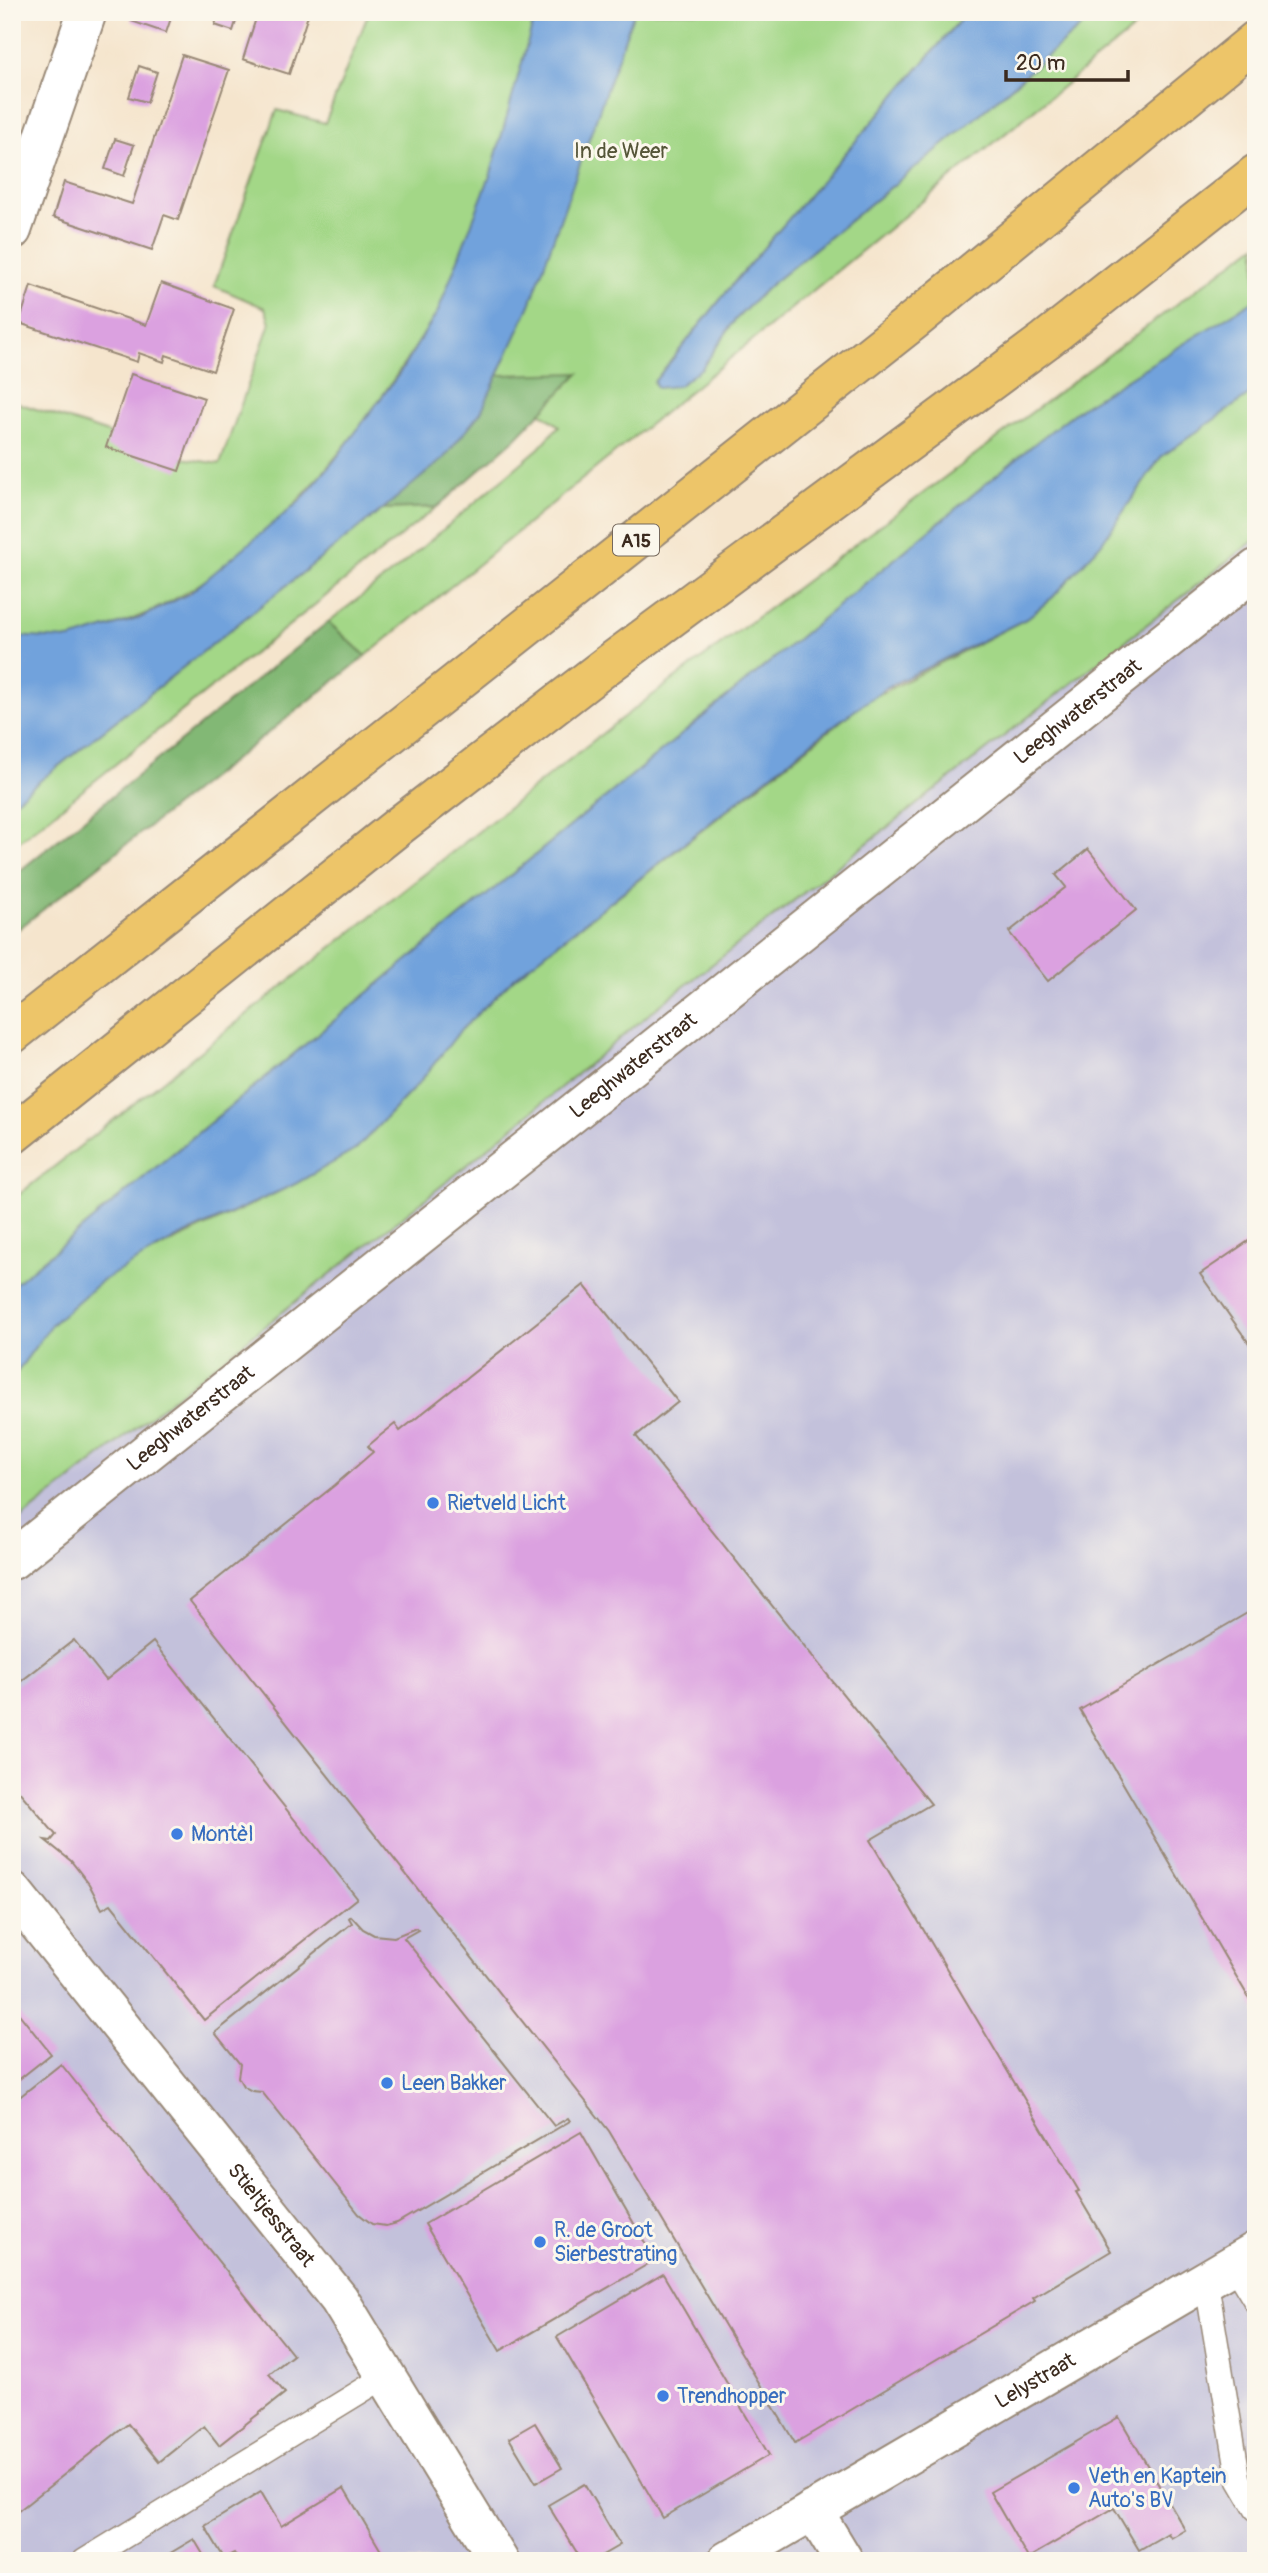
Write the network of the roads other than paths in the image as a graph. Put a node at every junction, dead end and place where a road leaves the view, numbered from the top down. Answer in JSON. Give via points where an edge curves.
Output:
{"nodes":[{"id":1,"x":87,"y":12,"type":"edge"},
{"id":2,"x":1256,"y":40,"type":"edge"},
{"id":3,"x":1256,"y":174,"type":"edge"},
{"id":4,"x":12,"y":229,"type":"edge"},
{"id":5,"x":1256,"y":569,"type":"edge"},
{"id":6,"x":12,"y":1034,"type":"edge"},
{"id":7,"x":12,"y":1135,"type":"edge"},
{"id":8,"x":12,"y":1560,"type":"edge"},
{"id":9,"x":12,"y":1891,"type":"edge"},
{"id":10,"x":1232,"y":2265,"type":"edge"},
{"id":11,"x":1256,"y":2302,"type":"edge"},
{"id":12,"x":386,"y":2376,"type":"junction"},
{"id":13,"x":1256,"y":2509,"type":"edge"},
{"id":14,"x":813,"y":2510,"type":"junction"},
{"id":15,"x":84,"y":2561,"type":"edge"},
{"id":16,"x":499,"y":2561,"type":"edge"},
{"id":17,"x":727,"y":2561,"type":"edge"},
{"id":18,"x":844,"y":2561,"type":"edge"}],
"edges":[{"from":1,"to":4,"type":"street"},
{"from":2,"to":6,"type":"highway","number":"A15","via":[[917,318]]},
{"from":3,"to":7,"type":"highway","via":[[1046,340],[432,800]]},
{"from":5,"to":8,"type":"street","name":"Leeghwaterstraat"},
{"from":9,"to":12,"type":"street","name":"Stieltjesstraat","via":[[339,2299]]},
{"from":10,"to":11,"type":"lane"},
{"from":10,"to":13,"type":"lane","via":[[1238,2480]]},
{"from":10,"to":14,"type":"street","name":"Lelystraat"},
{"from":12,"to":15,"type":"lane"},
{"from":12,"to":16,"type":"street","name":"Stieltjesstraat"},
{"from":14,"to":17,"type":"street","name":"Lelystraat"},
{"from":14,"to":18,"type":"street"}]}
